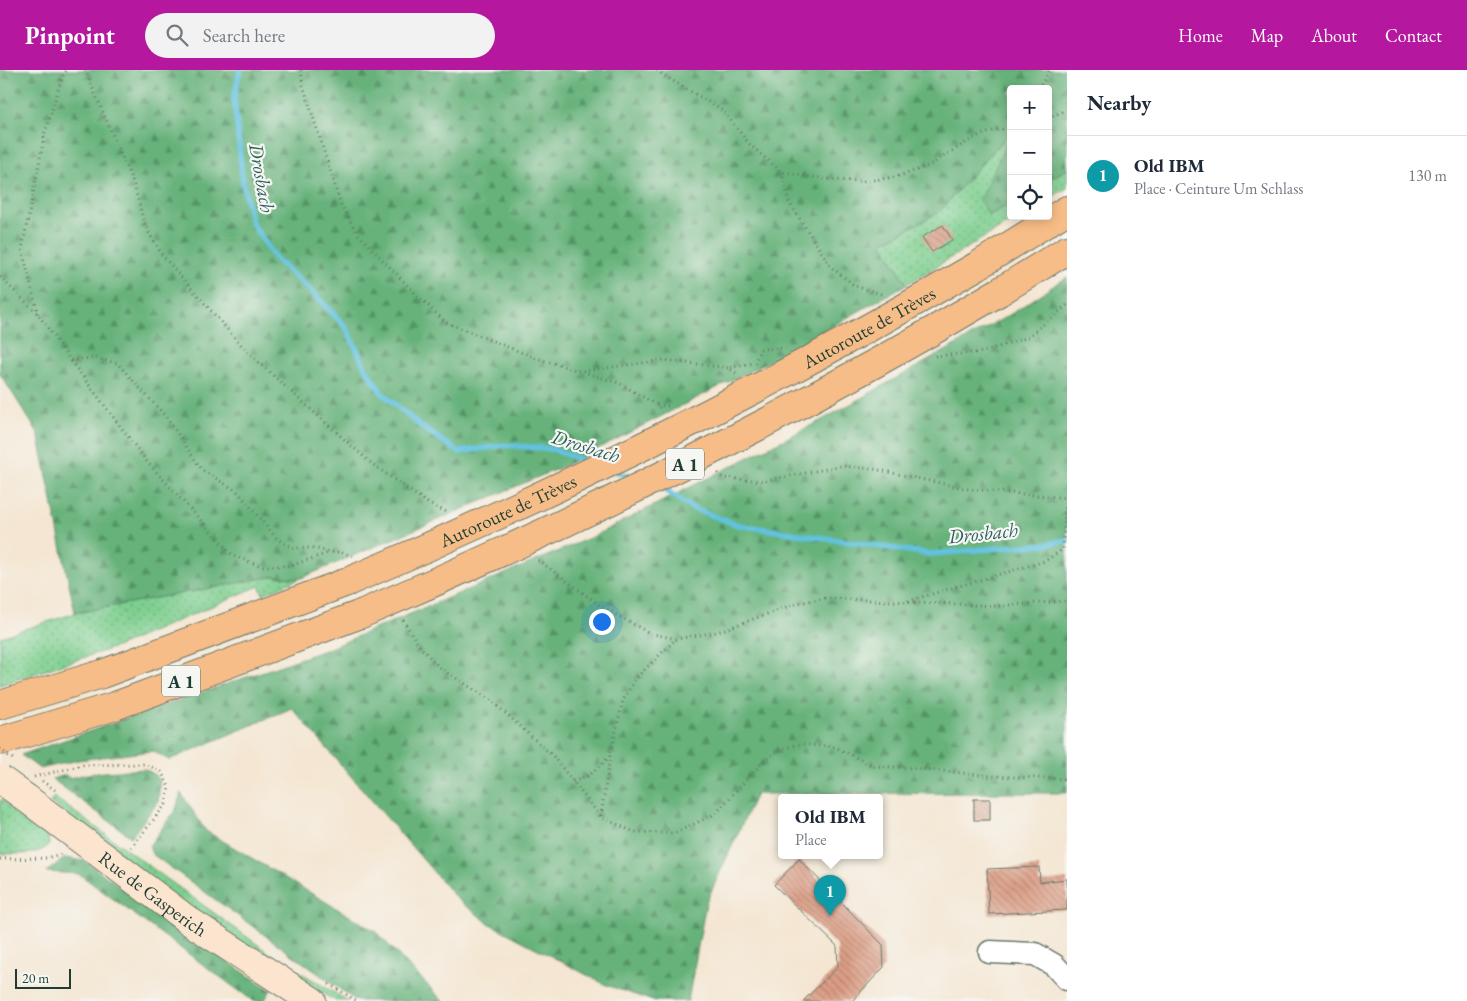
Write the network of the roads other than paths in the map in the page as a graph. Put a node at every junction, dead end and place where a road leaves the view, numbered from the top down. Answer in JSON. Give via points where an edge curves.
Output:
{"nodes":[{"id":1,"x":1067,"y":210,"type":"edge"},
{"id":2,"x":1067,"y":250,"type":"edge"},
{"id":3,"x":0,"y":705,"type":"edge"},
{"id":4,"x":0,"y":741,"type":"edge"},
{"id":5,"x":0,"y":779,"type":"edge"},
{"id":6,"x":990,"y":952,"type":"dead end"},
{"id":7,"x":1067,"y":979,"type":"edge"},
{"id":8,"x":317,"y":990,"type":"edge"}],
"edges":[{"from":1,"to":3,"type":"highway","name":"Autoroute de Trèves","number":"A 1","bridge":true,"via":[[900,311],[664,436],[445,540],[351,569],[102,674]]},
{"from":2,"to":4,"type":"highway","name":"Autoroute de Trèves","number":"A 1","bridge":true,"via":[[919,340],[790,410],[458,572],[360,614],[115,706]]},
{"from":5,"to":8,"type":"main road","name":"Rue de Gasperich","bridge":true,"via":[[27,789],[87,846],[189,921]]},
{"from":6,"to":7,"type":"street","via":[[1035,954]]}]}
